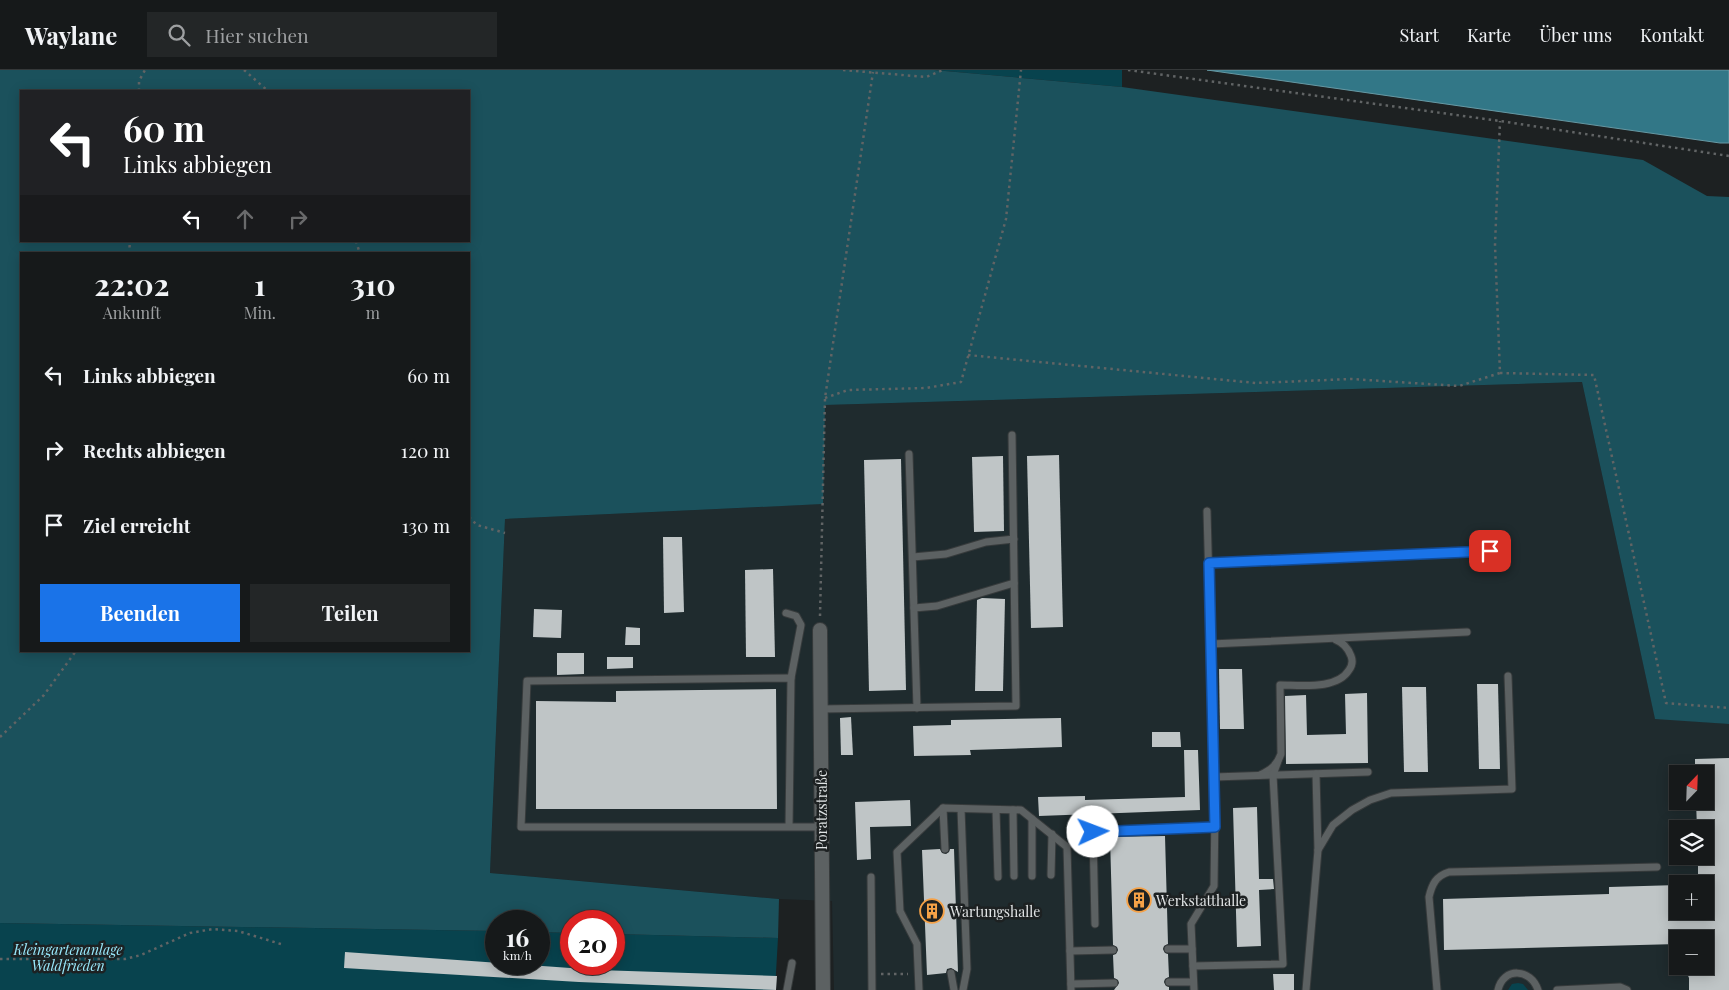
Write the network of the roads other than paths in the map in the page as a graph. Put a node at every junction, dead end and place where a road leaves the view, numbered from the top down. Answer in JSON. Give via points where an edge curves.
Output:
{"nodes":[{"id":1,"x":1012,"y":435,"type":"dead end"},
{"id":2,"x":909,"y":454,"type":"dead end"},
{"id":3,"x":1207,"y":511,"type":"dead end"},
{"id":4,"x":1014,"y":539,"type":"junction"},
{"id":5,"x":1490,"y":551,"type":"dead end"},
{"id":6,"x":913,"y":558,"type":"junction"},
{"id":7,"x":1209,"y":563,"type":"junction"},
{"id":8,"x":1014,"y":583,"type":"junction"},
{"id":9,"x":914,"y":608,"type":"junction"},
{"id":10,"x":786,"y":613,"type":"dead end"},
{"id":11,"x":820,"y":630,"type":"road end"},
{"id":12,"x":1467,"y":632,"type":"dead end"},
{"id":13,"x":1332,"y":638,"type":"junction"},
{"id":14,"x":1211,"y":644,"type":"junction"},
{"id":15,"x":1508,"y":676,"type":"dead end"},
{"id":16,"x":792,"y":678,"type":"junction"},
{"id":17,"x":917,"y":708,"type":"junction"},
{"id":18,"x":820,"y":709,"type":"junction"},
{"id":19,"x":1278,"y":761,"type":"junction"},
{"id":20,"x":1368,"y":772,"type":"dead end"},
{"id":21,"x":1316,"y":774,"type":"junction"},
{"id":22,"x":1260,"y":775,"type":"junction"},
{"id":23,"x":1273,"y":775,"type":"junction"},
{"id":24,"x":1214,"y":777,"type":"junction"},
{"id":25,"x":943,"y":808,"type":"junction"},
{"id":26,"x":961,"y":809,"type":"junction"},
{"id":27,"x":996,"y":810,"type":"junction"},
{"id":28,"x":1013,"y":810,"type":"junction"},
{"id":29,"x":1032,"y":818,"type":"junction"},
{"id":30,"x":789,"y":827,"type":"junction"},
{"id":31,"x":821,"y":827,"type":"junction"},
{"id":32,"x":1215,"y":827,"type":"junction"},
{"id":33,"x":1052,"y":834,"type":"junction"},
{"id":34,"x":945,"y":849,"type":"dead end"},
{"id":35,"x":1318,"y":850,"type":"junction"},
{"id":36,"x":1657,"y":867,"type":"dead end"},
{"id":37,"x":1051,"y":875,"type":"dead end"},
{"id":38,"x":1014,"y":876,"type":"dead end"},
{"id":39,"x":1032,"y":876,"type":"dead end"},
{"id":40,"x":871,"y":877,"type":"dead end"},
{"id":41,"x":998,"y":877,"type":"dead end"},
{"id":42,"x":1095,"y":924,"type":"dead end"},
{"id":43,"x":1168,"y":949,"type":"dead end"},
{"id":44,"x":1192,"y":949,"type":"junction"},
{"id":45,"x":1113,"y":950,"type":"dead end"},
{"id":46,"x":1070,"y":951,"type":"junction"},
{"id":47,"x":792,"y":963,"type":"dead end"},
{"id":48,"x":1193,"y":966,"type":"junction"},
{"id":49,"x":951,"y":972,"type":"dead end"},
{"id":50,"x":1169,"y":982,"type":"dead end"},
{"id":51,"x":1193,"y":982,"type":"junction"},
{"id":52,"x":1114,"y":983,"type":"dead end"},
{"id":53,"x":1071,"y":987,"type":"edge"},
{"id":54,"x":787,"y":990,"type":"edge"},
{"id":55,"x":823,"y":990,"type":"edge"},
{"id":56,"x":872,"y":990,"type":"edge"},
{"id":57,"x":919,"y":990,"type":"edge"},
{"id":58,"x":954,"y":990,"type":"edge"},
{"id":59,"x":963,"y":990,"type":"edge"},
{"id":60,"x":1194,"y":990,"type":"edge"},
{"id":61,"x":1306,"y":990,"type":"edge"},
{"id":62,"x":1436,"y":990,"type":"edge"},
{"id":63,"x":1498,"y":990,"type":"edge"},
{"id":64,"x":1538,"y":990,"type":"edge"},
{"id":65,"x":1557,"y":990,"type":"edge"},
{"id":66,"x":1627,"y":990,"type":"edge"}],
"edges":[{"from":1,"to":4,"type":"lane"},
{"from":2,"to":6,"type":"lane"},
{"from":3,"to":7,"type":"lane"},
{"from":4,"to":6,"type":"lane"},
{"from":4,"to":8,"type":"lane"},
{"from":5,"to":7,"type":"lane"},
{"from":6,"to":9,"type":"lane"},
{"from":7,"to":14,"type":"lane"},
{"from":8,"to":9,"type":"lane","via":[[937,606]]},
{"from":8,"to":17,"type":"lane","via":[[1016,706]]},
{"from":9,"to":17,"type":"lane"},
{"from":10,"to":16,"type":"lane","via":[[796,616],[801,625]]},
{"from":11,"to":18,"type":"street","name":"Poratzstraße"},
{"from":12,"to":13,"type":"lane"},
{"from":13,"to":14,"type":"lane"},
{"from":13,"to":19,"type":"lane","via":[[1349,649],[1353,660],[1351,669],[1343,678],[1330,684],[1280,685],[1281,754]]},
{"from":14,"to":24,"type":"lane"},
{"from":15,"to":35,"type":"lane","via":[[1512,789],[1391,793],[1370,800],[1339,820]]},
{"from":16,"to":30,"type":"lane"},
{"from":16,"to":30,"type":"lane","via":[[527,680],[521,827]]},
{"from":17,"to":18,"type":"lane"},
{"from":18,"to":31,"type":"street","name":"Poratzstraße"},
{"from":19,"to":22,"type":"lane"},
{"from":19,"to":23,"type":"lane"},
{"from":20,"to":21,"type":"lane"},
{"from":21,"to":23,"type":"lane"},
{"from":21,"to":35,"type":"lane"},
{"from":22,"to":23,"type":"lane"},
{"from":22,"to":24,"type":"lane"},
{"from":23,"to":48,"type":"lane","via":[[1283,964]]},
{"from":24,"to":32,"type":"lane"},
{"from":25,"to":26,"type":"lane"},
{"from":25,"to":34,"type":"lane"},
{"from":25,"to":57,"type":"lane","via":[[896,852],[900,911],[918,944]]},
{"from":26,"to":27,"type":"lane"},
{"from":26,"to":59,"type":"lane","via":[[967,969]]},
{"from":27,"to":28,"type":"lane"},
{"from":27,"to":41,"type":"lane"},
{"from":28,"to":29,"type":"lane","via":[[1021,810]]},
{"from":28,"to":38,"type":"lane"},
{"from":29,"to":33,"type":"lane"},
{"from":29,"to":39,"type":"lane"},
{"from":30,"to":31,"type":"lane"},
{"from":31,"to":55,"type":"street","name":"Poratzstraße"},
{"from":32,"to":42,"type":"lane","via":[[1093,832]]},
{"from":32,"to":44,"type":"lane","via":[[1214,886],[1191,924]]},
{"from":33,"to":37,"type":"lane"},
{"from":33,"to":46,"type":"lane","via":[[1067,847]]},
{"from":35,"to":61,"type":"lane"},
{"from":36,"to":62,"type":"lane","via":[[1442,874],[1436,878],[1429,897]]},
{"from":40,"to":56,"type":"lane"},
{"from":43,"to":44,"type":"lane"},
{"from":44,"to":48,"type":"lane"},
{"from":45,"to":46,"type":"lane"},
{"from":46,"to":53,"type":"lane"},
{"from":47,"to":54,"type":"lane"},
{"from":48,"to":51,"type":"lane"},
{"from":49,"to":58,"type":"lane"},
{"from":50,"to":51,"type":"lane"},
{"from":51,"to":60,"type":"lane"},
{"from":52,"to":53,"type":"lane"},
{"from":63,"to":64,"type":"lane","via":[[1503,980],[1515,973],[1528,975]]},
{"from":65,"to":66,"type":"lane","via":[[1620,987]]}]}
